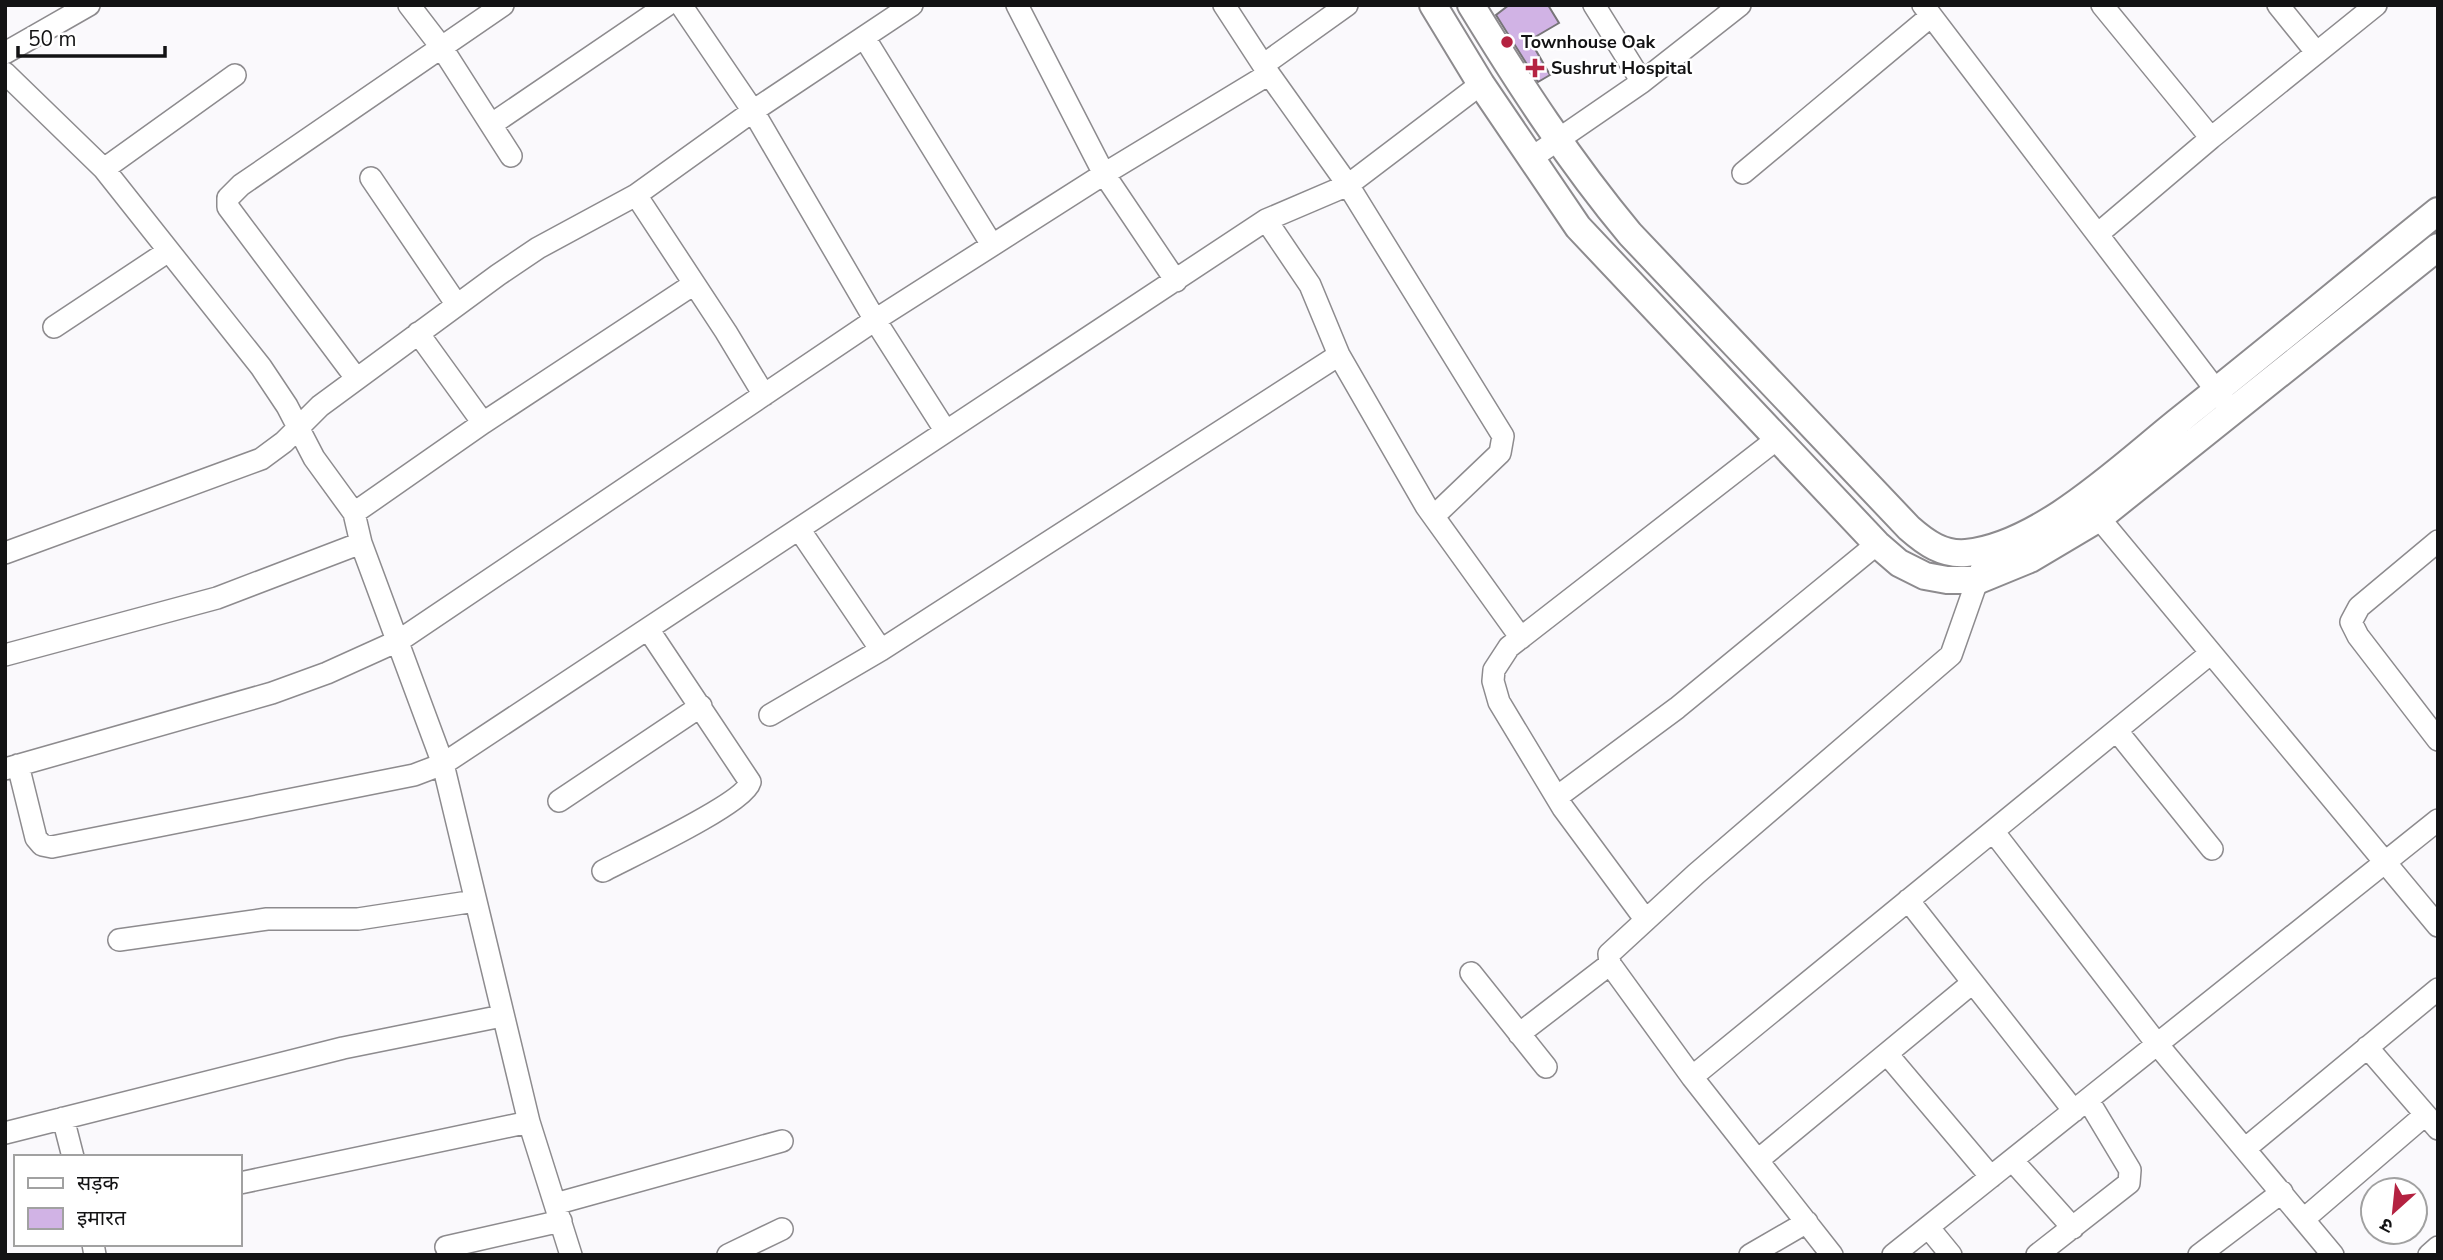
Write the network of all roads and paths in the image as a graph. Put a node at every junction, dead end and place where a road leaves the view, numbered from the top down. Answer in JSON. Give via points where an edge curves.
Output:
{"nodes":[{"id":1,"x":89,"y":5,"type":"edge"},
{"id":2,"x":409,"y":5,"type":"edge"},
{"id":3,"x":503,"y":5,"type":"edge"},
{"id":4,"x":667,"y":5,"type":"edge"},
{"id":5,"x":681,"y":5,"type":"edge"},
{"id":6,"x":912,"y":5,"type":"edge"},
{"id":7,"x":1017,"y":5,"type":"edge"},
{"id":8,"x":1224,"y":5,"type":"edge"},
{"id":9,"x":1347,"y":5,"type":"edge"},
{"id":10,"x":1433,"y":5,"type":"edge"},
{"id":11,"x":1471,"y":5,"type":"edge"},
{"id":12,"x":1594,"y":5,"type":"edge"},
{"id":13,"x":1740,"y":5,"type":"edge"},
{"id":14,"x":2102,"y":5,"type":"edge"},
{"id":15,"x":2278,"y":5,"type":"edge"},
{"id":16,"x":2376,"y":5,"type":"edge"},
{"id":17,"x":1927,"y":11,"type":"edge"},
{"id":18,"x":864,"y":37,"type":"junction"},
{"id":19,"x":442,"y":48,"type":"junction"},
{"id":20,"x":2316,"y":52,"type":"junction"},
{"id":21,"x":5,"y":53,"type":"edge"},
{"id":22,"x":1266,"y":70,"type":"junction"},
{"id":23,"x":5,"y":73,"type":"edge"},
{"id":24,"x":235,"y":75,"type":"dead end"},
{"id":25,"x":1642,"y":82,"type":"junction"},
{"id":26,"x":1481,"y":84,"type":"junction"},
{"id":27,"x":753,"y":111,"type":"junction"},
{"id":28,"x":492,"y":124,"type":"junction"},
{"id":29,"x":2211,"y":138,"type":"junction"},
{"id":30,"x":1558,"y":139,"type":"junction"},
{"id":31,"x":511,"y":156,"type":"dead end"},
{"id":32,"x":1530,"y":159,"type":"junction"},
{"id":33,"x":104,"y":169,"type":"junction"},
{"id":34,"x":1742,"y":173,"type":"dead end"},
{"id":35,"x":1104,"y":174,"type":"junction"},
{"id":36,"x":371,"y":178,"type":"dead end"},
{"id":37,"x":1348,"y":185,"type":"junction"},
{"id":38,"x":636,"y":195,"type":"junction"},
{"id":39,"x":2438,"y":211,"type":"edge"},
{"id":40,"x":1266,"y":220,"type":"junction"},
{"id":41,"x":2099,"y":233,"type":"junction"},
{"id":42,"x":992,"y":245,"type":"junction"},
{"id":43,"x":2438,"y":247,"type":"edge"},
{"id":44,"x":167,"y":252,"type":"junction"},
{"id":45,"x":1176,"y":281,"type":"junction"},
{"id":46,"x":694,"y":284,"type":"junction"},
{"id":47,"x":457,"y":305,"type":"junction"},
{"id":48,"x":875,"y":320,"type":"junction"},
{"id":49,"x":54,"y":327,"type":"dead end"},
{"id":50,"x":418,"y":333,"type":"junction"},
{"id":51,"x":1339,"y":355,"type":"junction"},
{"id":52,"x":356,"y":378,"type":"junction"},
{"id":53,"x":764,"y":395,"type":"junction"},
{"id":54,"x":2224,"y":401,"type":"junction"},
{"id":55,"x":483,"y":423,"type":"junction"},
{"id":56,"x":297,"y":428,"type":"junction"},
{"id":57,"x":945,"y":430,"type":"junction"},
{"id":58,"x":1777,"y":439,"type":"junction"},
{"id":59,"x":354,"y":513,"type":"junction"},
{"id":60,"x":1434,"y":516,"type":"junction"},
{"id":61,"x":2099,"y":517,"type":"junction"},
{"id":62,"x":799,"y":528,"type":"junction"},
{"id":63,"x":2438,"y":541,"type":"edge"},
{"id":64,"x":361,"y":543,"type":"junction"},
{"id":65,"x":1877,"y":544,"type":"junction"},
{"id":66,"x":1987,"y":548,"type":"junction"},
{"id":67,"x":5,"y":553,"type":"edge"},
{"id":68,"x":1979,"y":580,"type":"junction"},
{"id":69,"x":648,"y":629,"type":"junction"},
{"id":70,"x":1521,"y":638,"type":"junction"},
{"id":71,"x":400,"y":640,"type":"junction"},
{"id":72,"x":881,"y":650,"type":"junction"},
{"id":73,"x":2211,"y":653,"type":"junction"},
{"id":74,"x":5,"y":655,"type":"edge"},
{"id":75,"x":701,"y":706,"type":"junction"},
{"id":76,"x":770,"y":715,"type":"dead end"},
{"id":77,"x":2117,"y":731,"type":"junction"},
{"id":78,"x":2438,"y":740,"type":"edge"},
{"id":79,"x":443,"y":764,"type":"junction"},
{"id":80,"x":11,"y":767,"type":"edge"},
{"id":81,"x":1557,"y":797,"type":"junction"},
{"id":82,"x":559,"y":800,"type":"dead end"},
{"id":83,"x":2438,"y":820,"type":"edge"},
{"id":84,"x":1993,"y":831,"type":"junction"},
{"id":85,"x":2212,"y":849,"type":"dead end"},
{"id":86,"x":2386,"y":864,"type":"junction"},
{"id":87,"x":603,"y":871,"type":"dead end"},
{"id":88,"x":1908,"y":900,"type":"junction"},
{"id":89,"x":475,"y":901,"type":"junction"},
{"id":90,"x":1645,"y":919,"type":"junction"},
{"id":91,"x":2438,"y":926,"type":"edge"},
{"id":92,"x":119,"y":940,"type":"dead end"},
{"id":93,"x":1610,"y":964,"type":"junction"},
{"id":94,"x":1471,"y":974,"type":"dead end"},
{"id":95,"x":1971,"y":984,"type":"junction"},
{"id":96,"x":2438,"y":989,"type":"edge"},
{"id":97,"x":502,"y":1016,"type":"junction"},
{"id":98,"x":1519,"y":1034,"type":"junction"},
{"id":99,"x":2157,"y":1044,"type":"junction"},
{"id":100,"x":2367,"y":1047,"type":"junction"},
{"id":101,"x":1887,"y":1054,"type":"junction"},
{"id":102,"x":1546,"y":1067,"type":"dead end"},
{"id":103,"x":1692,"y":1077,"type":"junction"},
{"id":104,"x":2081,"y":1105,"type":"junction"},
{"id":105,"x":63,"y":1118,"type":"junction"},
{"id":106,"x":529,"y":1122,"type":"junction"},
{"id":107,"x":2432,"y":1122,"type":"edge"},
{"id":108,"x":6,"y":1130,"type":"edge"},
{"id":109,"x":782,"y":1141,"type":"dead end"},
{"id":110,"x":2246,"y":1148,"type":"junction"},
{"id":111,"x":72,"y":1155,"type":"edge"},
{"id":112,"x":1758,"y":1160,"type":"junction"},
{"id":113,"x":2012,"y":1160,"type":"junction"},
{"id":114,"x":1991,"y":1177,"type":"junction"},
{"id":115,"x":242,"y":1183,"type":"edge"},
{"id":116,"x":2282,"y":1192,"type":"junction"},
{"id":117,"x":558,"y":1212,"type":"junction"},
{"id":118,"x":2304,"y":1219,"type":"junction"},
{"id":119,"x":1807,"y":1222,"type":"junction"},
{"id":120,"x":1928,"y":1227,"type":"junction"},
{"id":121,"x":782,"y":1228,"type":"dead end"},
{"id":122,"x":2073,"y":1228,"type":"junction"},
{"id":123,"x":446,"y":1247,"type":"dead end"},
{"id":124,"x":2438,"y":1247,"type":"edge"},
{"id":125,"x":571,"y":1255,"type":"edge"},
{"id":126,"x":728,"y":1255,"type":"edge"},
{"id":127,"x":1750,"y":1255,"type":"edge"},
{"id":128,"x":1832,"y":1255,"type":"edge"},
{"id":129,"x":1893,"y":1255,"type":"edge"},
{"id":130,"x":1951,"y":1255,"type":"edge"},
{"id":131,"x":2037,"y":1255,"type":"edge"},
{"id":132,"x":2199,"y":1255,"type":"edge"},
{"id":133,"x":2333,"y":1255,"type":"edge"},
{"id":134,"x":2429,"y":1255,"type":"edge"}],
"edges":[{"from":1,"to":21,"type":"street"},
{"from":2,"to":19,"type":"street"},
{"from":3,"to":19,"type":"street"},
{"from":4,"to":28,"type":"street"},
{"from":5,"to":27,"type":"street"},
{"from":6,"to":18,"type":"street"},
{"from":7,"to":35,"type":"street"},
{"from":8,"to":22,"type":"street"},
{"from":9,"to":22,"type":"street"},
{"from":10,"to":26,"type":"street"},
{"from":11,"to":30,"type":"street"},
{"from":12,"to":25,"type":"street"},
{"from":13,"to":25,"type":"street"},
{"from":14,"to":29,"type":"street"},
{"from":15,"to":20,"type":"street"},
{"from":16,"to":20,"type":"street"},
{"from":17,"to":34,"type":"street"},
{"from":17,"to":41,"type":"street"},
{"from":18,"to":27,"type":"street"},
{"from":18,"to":42,"type":"street"},
{"from":19,"to":28,"type":"street"},
{"from":19,"to":52,"type":"street","via":[[228,198],[228,207]]},
{"from":20,"to":29,"type":"street"},
{"from":22,"to":35,"type":"street"},
{"from":22,"to":37,"type":"street"},
{"from":23,"to":33,"type":"street"},
{"from":24,"to":33,"type":"street"},
{"from":25,"to":30,"type":"street"},
{"from":26,"to":32,"type":"street"},
{"from":26,"to":37,"type":"street"},
{"from":27,"to":38,"type":"street"},
{"from":27,"to":48,"type":"street"},
{"from":28,"to":31,"type":"street"},
{"from":29,"to":41,"type":"street"},
{"from":30,"to":32,"type":"street"},
{"from":30,"to":66,"type":"street","via":[[1630,234],[1909,528],[1947,552]]},
{"from":32,"to":58,"type":"street","via":[[1578,227]]},
{"from":33,"to":44,"type":"street"},
{"from":35,"to":42,"type":"street"},
{"from":35,"to":45,"type":"street"},
{"from":36,"to":47,"type":"street"},
{"from":37,"to":40,"type":"street"},
{"from":37,"to":60,"type":"street","via":[[1503,436],[1500,453]]},
{"from":38,"to":46,"type":"street"},
{"from":38,"to":47,"type":"street","via":[[538,248]]},
{"from":39,"to":54,"type":"street"},
{"from":40,"to":45,"type":"street"},
{"from":40,"to":51,"type":"street","via":[[1310,285]]},
{"from":41,"to":54,"type":"street"},
{"from":42,"to":48,"type":"street"},
{"from":43,"to":54,"type":"street"},
{"from":44,"to":49,"type":"street"},
{"from":44,"to":56,"type":"street","via":[[261,367]]},
{"from":45,"to":57,"type":"street"},
{"from":46,"to":53,"type":"street"},
{"from":46,"to":55,"type":"street"},
{"from":47,"to":50,"type":"street"},
{"from":48,"to":53,"type":"street"},
{"from":48,"to":57,"type":"street"},
{"from":50,"to":52,"type":"street"},
{"from":50,"to":55,"type":"street"},
{"from":51,"to":60,"type":"street"},
{"from":51,"to":72,"type":"street"},
{"from":52,"to":56,"type":"street"},
{"from":53,"to":71,"type":"street"},
{"from":54,"to":61,"type":"street"},
{"from":54,"to":66,"type":"street","via":[[2039,526]]},
{"from":55,"to":59,"type":"street"},
{"from":56,"to":59,"type":"street"},
{"from":56,"to":67,"type":"street","via":[[274,451],[240,468]]},
{"from":57,"to":62,"type":"street"},
{"from":58,"to":65,"type":"street"},
{"from":58,"to":70,"type":"street"},
{"from":59,"to":64,"type":"street"},
{"from":60,"to":70,"type":"street"},
{"from":61,"to":68,"type":"street","via":[[2030,559]]},
{"from":61,"to":73,"type":"street"},
{"from":62,"to":69,"type":"street"},
{"from":62,"to":72,"type":"street"},
{"from":63,"to":78,"type":"street","via":[[2359,607],[2351,622]]},
{"from":64,"to":71,"type":"street"},
{"from":64,"to":74,"type":"street","via":[[217,598]]},
{"from":65,"to":68,"type":"street","via":[[1899,563],[1925,576]]},
{"from":65,"to":81,"type":"street","via":[[1677,708]]},
{"from":66,"to":68,"type":"street"},
{"from":68,"to":90,"type":"street","via":[[1951,656]]},
{"from":69,"to":75,"type":"street"},
{"from":69,"to":79,"type":"street"},
{"from":70,"to":81,"type":"street","via":[[1500,659],[1493,681],[1499,702]]},
{"from":71,"to":79,"type":"street"},
{"from":71,"to":80,"type":"street","via":[[282,690]]},
{"from":72,"to":76,"type":"street"},
{"from":73,"to":77,"type":"street"},
{"from":73,"to":86,"type":"street"},
{"from":75,"to":82,"type":"street"},
{"from":75,"to":87,"type":"street","via":[[747,773],[748,788],[690,826]]},
{"from":77,"to":84,"type":"street"},
{"from":77,"to":85,"type":"street"},
{"from":79,"to":80,"type":"street","via":[[401,778],[52,847],[36,838]]},
{"from":79,"to":89,"type":"street"},
{"from":81,"to":90,"type":"street"},
{"from":83,"to":86,"type":"street"},
{"from":84,"to":88,"type":"street"},
{"from":84,"to":99,"type":"street"},
{"from":86,"to":91,"type":"street"},
{"from":86,"to":99,"type":"street"},
{"from":88,"to":95,"type":"street"},
{"from":88,"to":103,"type":"street"},
{"from":89,"to":92,"type":"street","via":[[358,919],[267,919]]},
{"from":89,"to":97,"type":"street"},
{"from":90,"to":93,"type":"street","via":[[1614,947]]},
{"from":93,"to":98,"type":"street"},
{"from":93,"to":103,"type":"street"},
{"from":94,"to":98,"type":"street"},
{"from":95,"to":101,"type":"street"},
{"from":95,"to":104,"type":"street"},
{"from":96,"to":100,"type":"street"},
{"from":97,"to":105,"type":"street","via":[[343,1048]]},
{"from":97,"to":106,"type":"street"},
{"from":98,"to":102,"type":"street"},
{"from":99,"to":104,"type":"street"},
{"from":99,"to":110,"type":"street"},
{"from":100,"to":107,"type":"street"},
{"from":100,"to":110,"type":"street"},
{"from":101,"to":112,"type":"street"},
{"from":101,"to":114,"type":"street"},
{"from":103,"to":112,"type":"street"},
{"from":104,"to":113,"type":"street"},
{"from":104,"to":122,"type":"street","via":[[2130,1170],[2130,1177],[2124,1189]]},
{"from":105,"to":108,"type":"street"},
{"from":105,"to":111,"type":"street"},
{"from":106,"to":115,"type":"street"},
{"from":106,"to":117,"type":"street"},
{"from":107,"to":118,"type":"street"},
{"from":109,"to":117,"type":"street"},
{"from":110,"to":116,"type":"street"},
{"from":112,"to":119,"type":"street"},
{"from":113,"to":114,"type":"street"},
{"from":113,"to":122,"type":"street"},
{"from":114,"to":120,"type":"street"},
{"from":116,"to":118,"type":"street"},
{"from":116,"to":132,"type":"street"},
{"from":117,"to":123,"type":"street"},
{"from":117,"to":125,"type":"street"},
{"from":118,"to":133,"type":"street"},
{"from":119,"to":127,"type":"street"},
{"from":119,"to":128,"type":"street"},
{"from":120,"to":129,"type":"street"},
{"from":120,"to":130,"type":"street"},
{"from":121,"to":126,"type":"street"},
{"from":122,"to":131,"type":"street"},
{"from":124,"to":134,"type":"street"}]}
